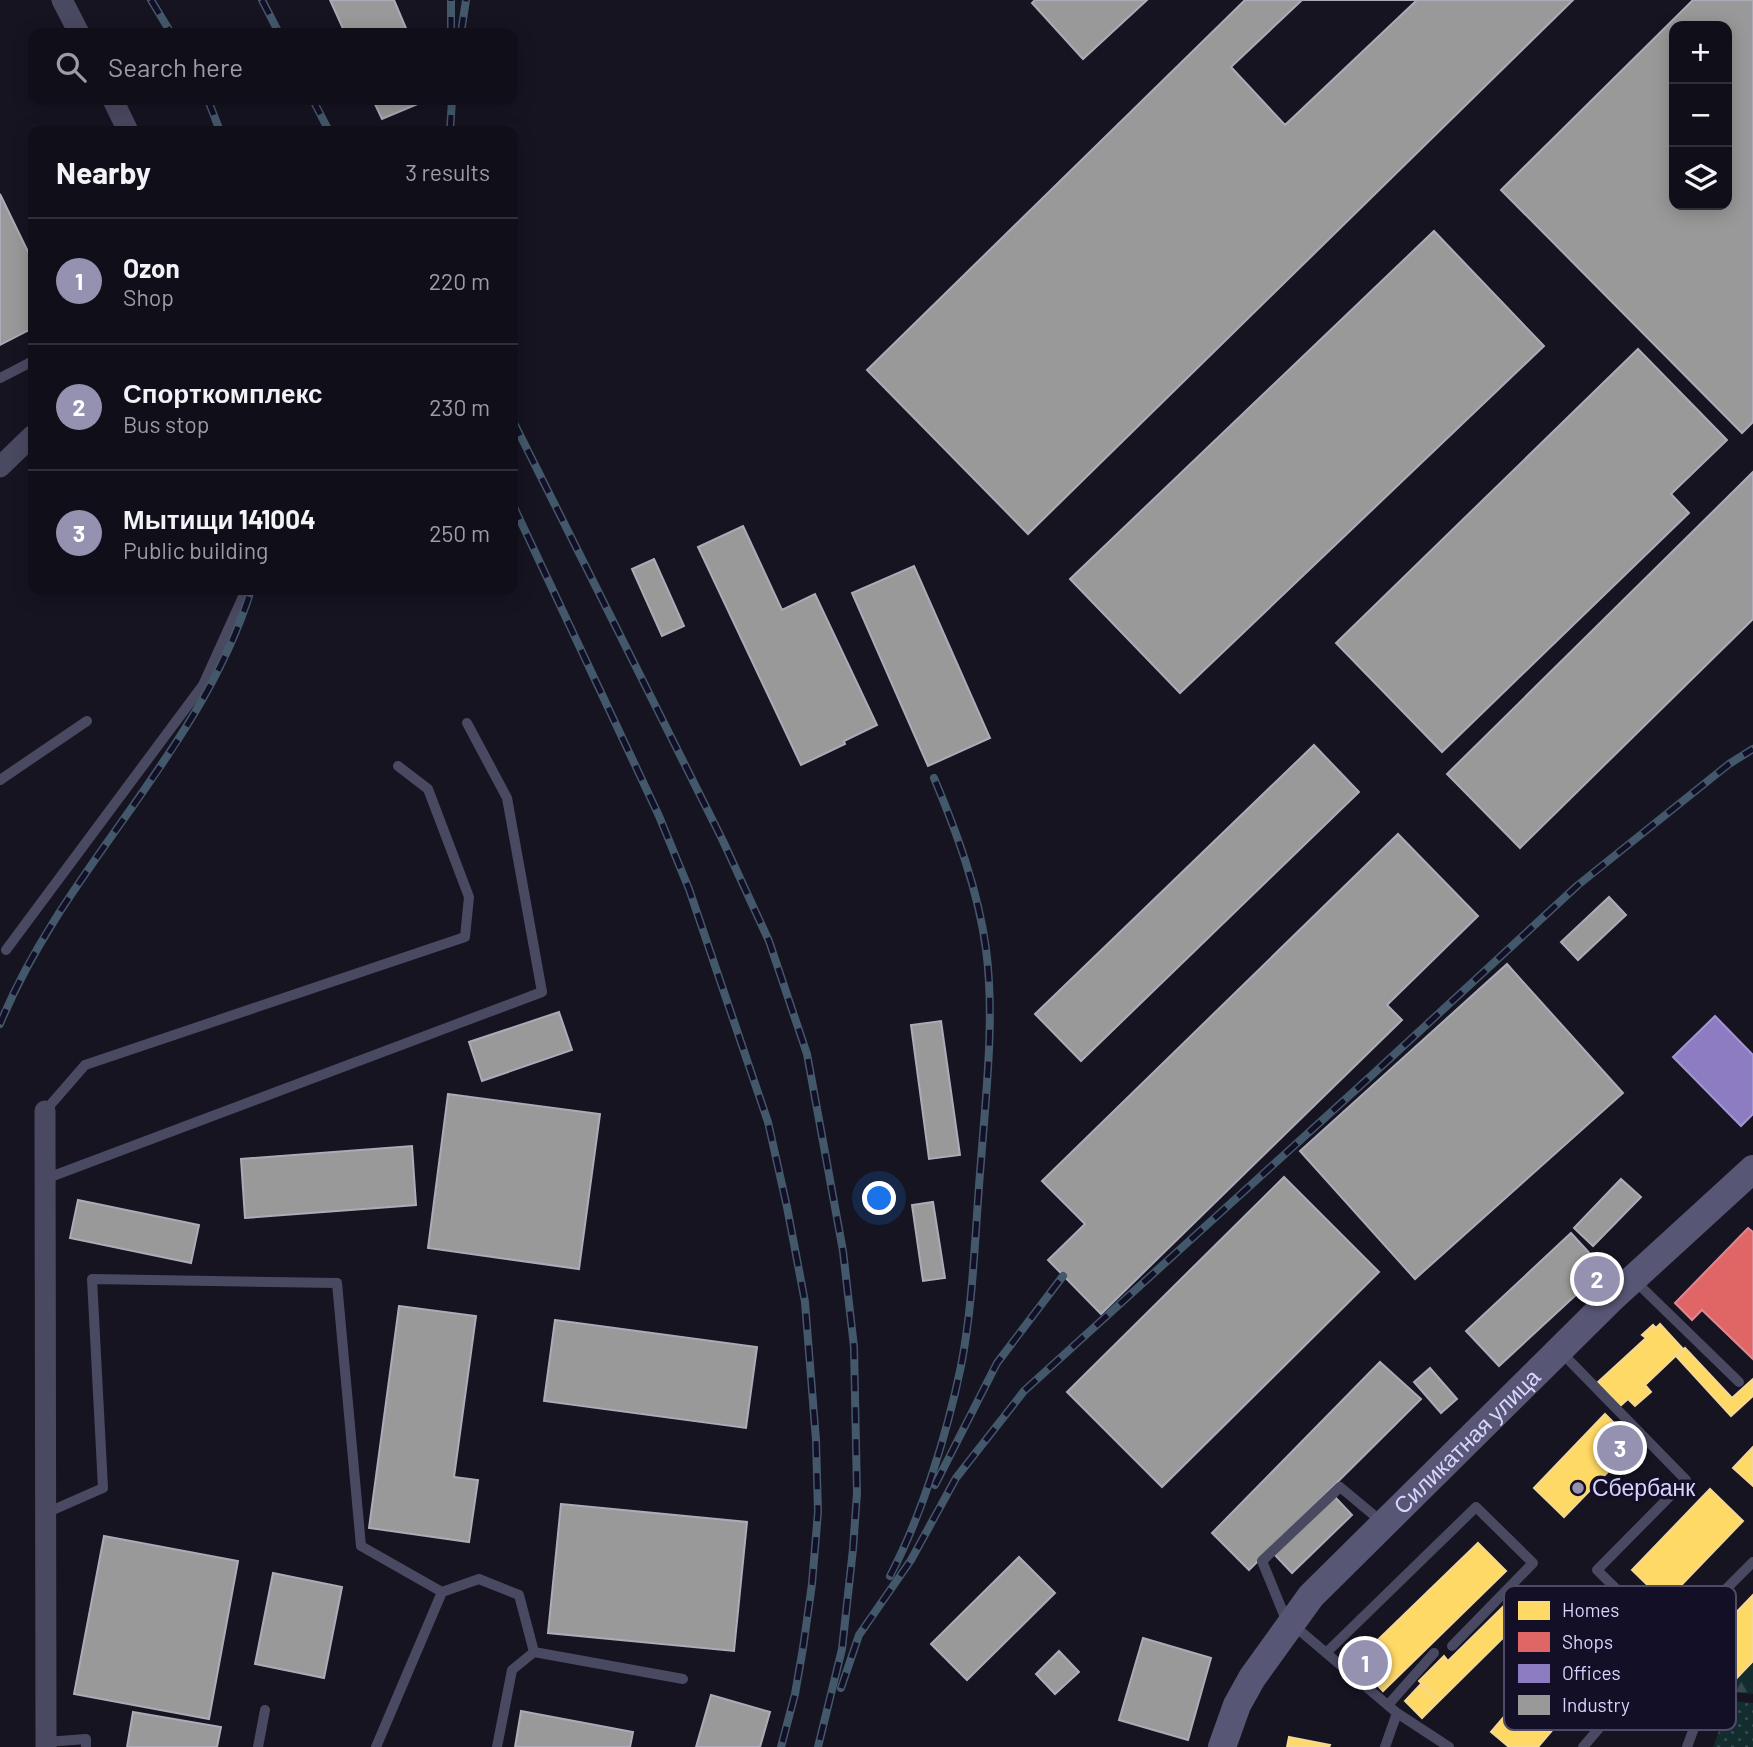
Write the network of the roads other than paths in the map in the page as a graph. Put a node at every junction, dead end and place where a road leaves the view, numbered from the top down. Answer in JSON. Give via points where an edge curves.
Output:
{"nodes":[{"id":1,"x":62,"y":0,"type":"edge"},
{"id":2,"x":76,"y":28,"type":"edge"},
{"id":3,"x":115,"y":105,"type":"edge"},
{"id":4,"x":126,"y":126,"type":"edge"},
{"id":5,"x":28,"y":364,"type":"edge"},
{"id":6,"x":0,"y":378,"type":"edge"},
{"id":7,"x":28,"y":440,"type":"edge"},
{"id":8,"x":0,"y":467,"type":"edge"},
{"id":9,"x":244,"y":595,"type":"edge"},
{"id":10,"x":87,"y":721,"type":"dead end"},
{"id":11,"x":467,"y":723,"type":"dead end"},
{"id":12,"x":398,"y":766,"type":"dead end"},
{"id":13,"x":0,"y":780,"type":"edge"},
{"id":14,"x":6,"y":950,"type":"dead end"},
{"id":15,"x":45,"y":1111,"type":"joint"},
{"id":16,"x":1750,"y":1178,"type":"edge"},
{"id":17,"x":45,"y":1179,"type":"junction"},
{"id":18,"x":1633,"y":1279,"type":"junction"},
{"id":19,"x":1559,"y":1350,"type":"junction"},
{"id":20,"x":1739,"y":1382,"type":"dead end"},
{"id":21,"x":46,"y":1513,"type":"junction"},
{"id":22,"x":1385,"y":1524,"type":"junction"},
{"id":23,"x":1753,"y":1562,"type":"edge"},
{"id":24,"x":1511,"y":1586,"type":"edge"},
{"id":25,"x":1613,"y":1586,"type":"edge"},
{"id":26,"x":1729,"y":1586,"type":"edge"},
{"id":27,"x":442,"y":1592,"type":"junction"},
{"id":28,"x":1504,"y":1593,"type":"edge"},
{"id":29,"x":1291,"y":1626,"type":"junction"},
{"id":30,"x":1452,"y":1646,"type":"dead end"},
{"id":31,"x":534,"y":1652,"type":"junction"},
{"id":32,"x":1326,"y":1653,"type":"junction"},
{"id":33,"x":1434,"y":1653,"type":"dead end"},
{"id":34,"x":683,"y":1679,"type":"dead end"},
{"id":35,"x":1393,"y":1709,"type":"junction"},
{"id":36,"x":265,"y":1710,"type":"dead end"},
{"id":37,"x":1598,"y":1730,"type":"edge"},
{"id":38,"x":1693,"y":1730,"type":"edge"},
{"id":39,"x":46,"y":1744,"type":"edge"},
{"id":40,"x":86,"y":1747,"type":"edge"},
{"id":41,"x":258,"y":1747,"type":"edge"},
{"id":42,"x":376,"y":1747,"type":"edge"},
{"id":43,"x":497,"y":1747,"type":"edge"},
{"id":44,"x":1222,"y":1747,"type":"edge"},
{"id":45,"x":1385,"y":1747,"type":"edge"},
{"id":46,"x":1449,"y":1747,"type":"edge"},
{"id":47,"x":1583,"y":1747,"type":"edge"},
{"id":48,"x":1687,"y":1747,"type":"edge"}],
"edges":[{"from":1,"to":2,"type":"street"},
{"from":3,"to":4,"type":"street"},
{"from":5,"to":6,"type":"lane"},
{"from":7,"to":8,"type":"street"},
{"from":9,"to":14,"type":"lane","via":[[203,685]]},
{"from":10,"to":13,"type":"lane"},
{"from":11,"to":17,"type":"lane","via":[[507,798],[542,992]]},
{"from":12,"to":15,"type":"lane","via":[[428,789],[433,801],[469,897],[465,937],[85,1065]]},
{"from":15,"to":17,"type":"street"},
{"from":16,"to":18,"type":"street","name":"Силикатная улица"},
{"from":17,"to":21,"type":"street"},
{"from":18,"to":19,"type":"street","name":"Силикатная улица"},
{"from":18,"to":20,"type":"lane"},
{"from":19,"to":22,"type":"street","name":"Силикатная улица"},
{"from":19,"to":25,"type":"lane","via":[[1686,1480],[1597,1570]]},
{"from":21,"to":27,"type":"lane","via":[[103,1488],[92,1279],[337,1283],[361,1546]]},
{"from":21,"to":39,"type":"street"},
{"from":22,"to":29,"type":"street","name":"Силикатная улица","via":[[1311,1596]]},
{"from":22,"to":29,"type":"lane","via":[[1340,1486],[1262,1561]]},
{"from":23,"to":26,"type":"lane"},
{"from":24,"to":32,"type":"lane","via":[[1533,1563],[1476,1507]]},
{"from":27,"to":31,"type":"lane","via":[[479,1579],[519,1595]]},
{"from":27,"to":42,"type":"lane"},
{"from":28,"to":30,"type":"lane"},
{"from":29,"to":32,"type":"lane"},
{"from":29,"to":44,"type":"street","name":"Силикатная улица","via":[[1252,1678]]},
{"from":31,"to":34,"type":"lane"},
{"from":31,"to":43,"type":"lane","via":[[512,1670]]},
{"from":32,"to":35,"type":"lane"},
{"from":33,"to":35,"type":"lane"},
{"from":35,"to":45,"type":"lane"},
{"from":35,"to":46,"type":"lane"},
{"from":36,"to":41,"type":"lane"},
{"from":37,"to":47,"type":"lane"},
{"from":38,"to":48,"type":"lane"},
{"from":39,"to":40,"type":"lane","via":[[86,1739]]}]}
